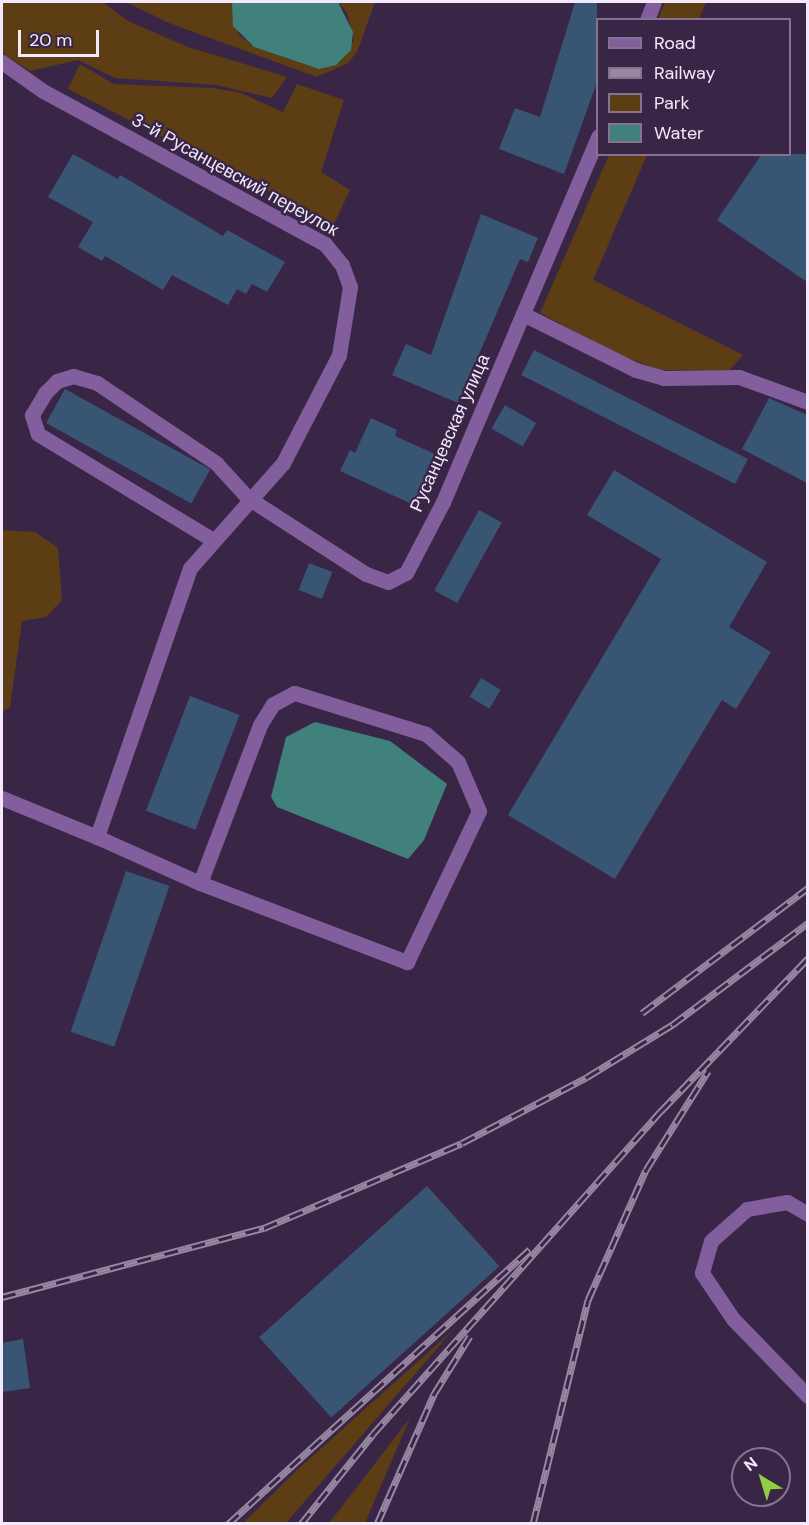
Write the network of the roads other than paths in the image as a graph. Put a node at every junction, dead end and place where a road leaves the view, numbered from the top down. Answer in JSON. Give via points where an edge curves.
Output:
{"nodes":[{"id":1,"x":654,"y":2,"type":"edge"},
{"id":2,"x":648,"y":18,"type":"edge"},
{"id":3,"x":2,"y":62,"type":"edge"},
{"id":4,"x":596,"y":139,"type":"edge"},
{"id":5,"x":524,"y":314,"type":"junction"},
{"id":6,"x":807,"y":402,"type":"edge"},
{"id":7,"x":248,"y":498,"type":"junction"},
{"id":8,"x":213,"y":540,"type":"junction"},
{"id":9,"x":2,"y":798,"type":"edge"},
{"id":10,"x":97,"y":837,"type":"junction"},
{"id":11,"x":200,"y":883,"type":"junction"},
{"id":12,"x":807,"y":1214,"type":"edge"},
{"id":13,"x":807,"y":1396,"type":"edge"}],
"edges":[{"from":1,"to":2,"type":"street"},
{"from":3,"to":7,"type":"street","name":"3-й Русанцевский переулок","via":[[43,91],[325,244],[342,265],[350,287],[349,316],[339,355],[283,464]]},
{"from":4,"to":5,"type":"street","name":"Русанцевская улица"},
{"from":5,"to":6,"type":"street","via":[[636,370],[664,378],[739,377]]},
{"from":5,"to":7,"type":"street","name":"Русанцевская улица","via":[[442,502],[406,573],[388,582],[366,574]]},
{"from":7,"to":8,"type":"street","name":"3-й Русанцевский переулок"},
{"from":7,"to":8,"type":"street","name":"Русанцевская улица","via":[[216,464],[97,383],[73,376],[57,381],[45,393],[32,415],[38,434]]},
{"from":8,"to":10,"type":"street","name":"3-й Русанцевский переулок","via":[[190,568]]},
{"from":9,"to":10,"type":"street"},
{"from":10,"to":11,"type":"street"},
{"from":11,"to":11,"type":"street","via":[[407,962],[479,811],[458,762],[426,734],[294,693],[273,704],[260,725]]},
{"from":12,"to":13,"type":"street","via":[[787,1202],[747,1209],[711,1241],[702,1273],[733,1319]]}]}
